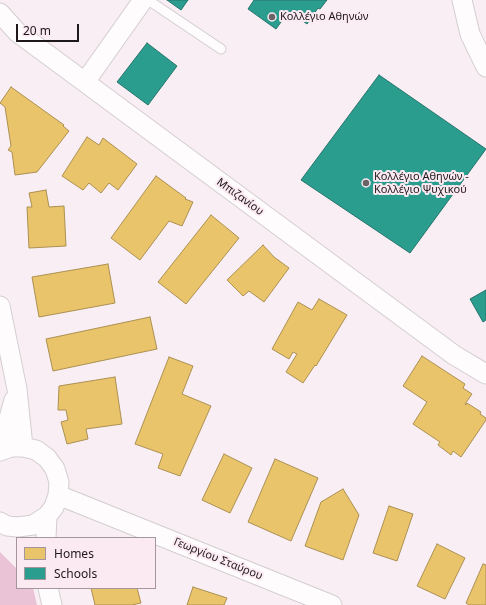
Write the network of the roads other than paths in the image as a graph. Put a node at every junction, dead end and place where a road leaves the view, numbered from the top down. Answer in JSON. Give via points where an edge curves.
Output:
{"nodes":[{"id":1,"x":142,"y":0,"type":"edge"},
{"id":2,"x":148,"y":0,"type":"edge"},
{"id":3,"x":462,"y":0,"type":"edge"},
{"id":4,"x":0,"y":13,"type":"edge"},
{"id":5,"x":221,"y":49,"type":"dead end"},
{"id":6,"x":486,"y":67,"type":"edge"},
{"id":7,"x":84,"y":82,"type":"junction"},
{"id":8,"x":0,"y":306,"type":"edge"},
{"id":9,"x":486,"y":374,"type":"edge"},
{"id":10,"x":17,"y":389,"type":"junction"},
{"id":11,"x":23,"y":446,"type":"junction"},
{"id":12,"x":0,"y":450,"type":"edge"},
{"id":13,"x":58,"y":495,"type":"junction"},
{"id":14,"x":47,"y":516,"type":"junction"},
{"id":15,"x":0,"y":522,"type":"edge"},
{"id":16,"x":21,"y":533,"type":"edge"},
{"id":17,"x":46,"y":537,"type":"edge"},
{"id":18,"x":48,"y":589,"type":"edge"},
{"id":19,"x":52,"y":605,"type":"edge"},
{"id":20,"x":332,"y":605,"type":"edge"}],
"edges":[{"from":1,"to":7,"type":"street"},
{"from":2,"to":5,"type":"lane"},
{"from":3,"to":6,"type":"street","via":[[470,34]]},
{"from":4,"to":7,"type":"street","name":"Μπιζανίου","via":[[16,32]]},
{"from":7,"to":9,"type":"street","name":"Μπιζανίου","via":[[454,355]]},
{"from":8,"to":10,"type":"street"},
{"from":10,"to":11,"type":"street"},
{"from":10,"to":12,"type":"street"},
{"from":11,"to":12,"type":"street"},
{"from":11,"to":13,"type":"street","via":[[36,450],[47,458],[55,469],[59,482]]},
{"from":13,"to":14,"type":"street","via":[[54,507]]},
{"from":13,"to":20,"type":"street","name":"Γεωργίου Σταύρου"},
{"from":14,"to":16,"type":"street"},
{"from":14,"to":17,"type":"street"},
{"from":15,"to":16,"type":"street"},
{"from":18,"to":19,"type":"street"}]}
